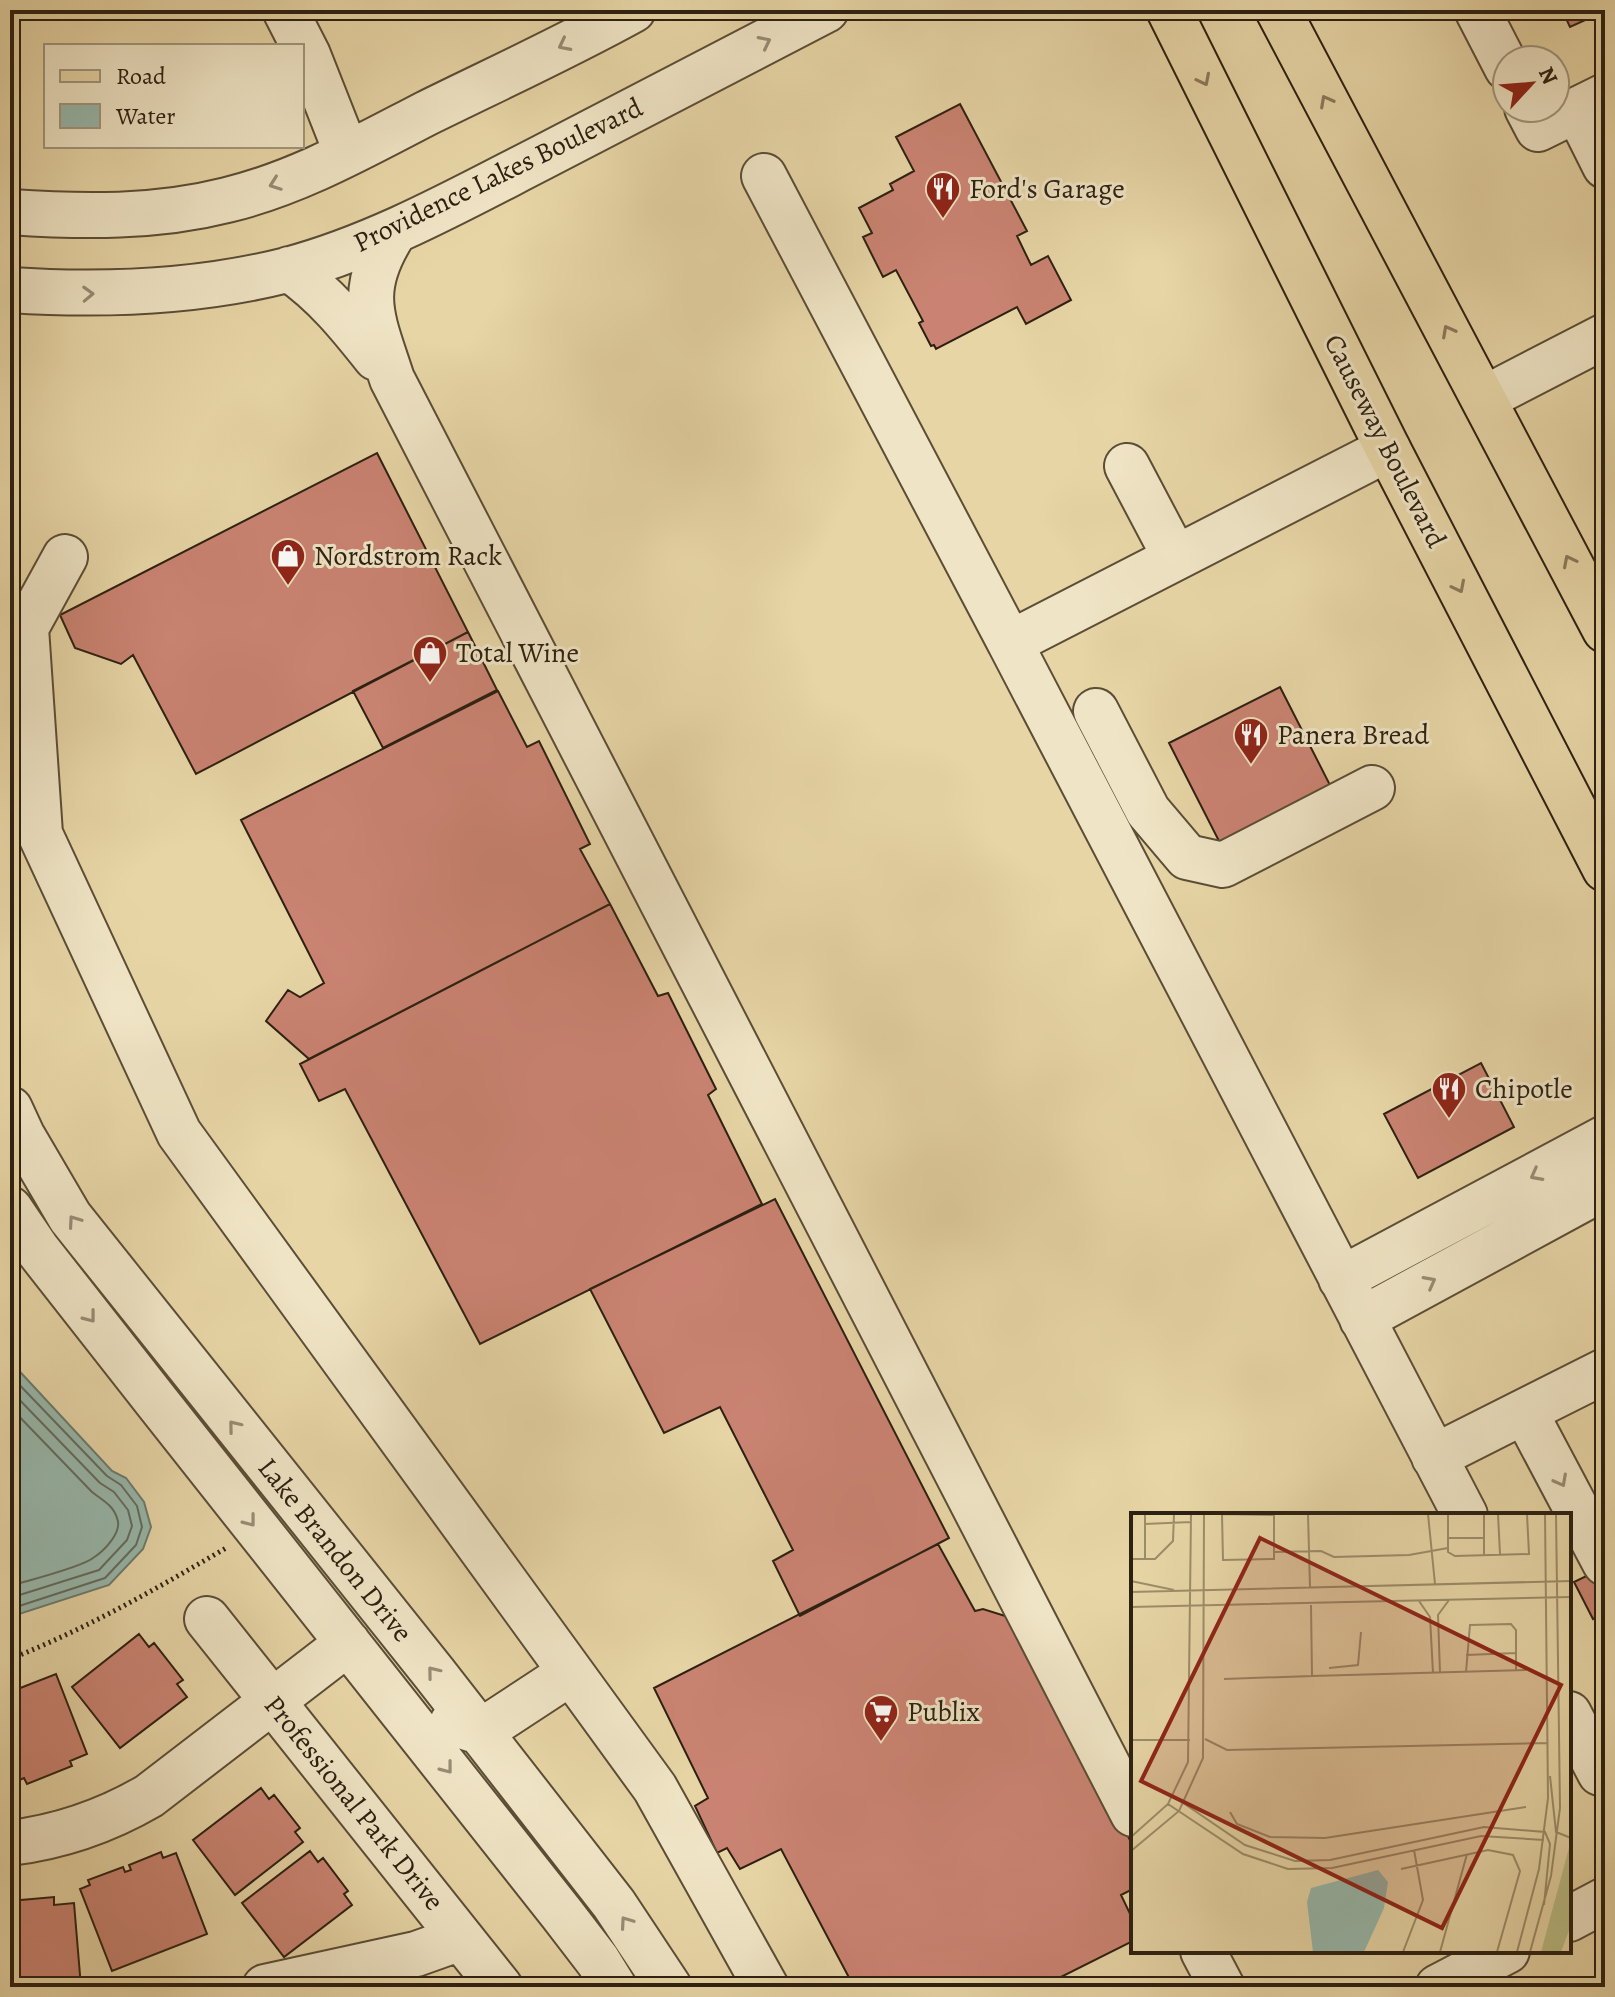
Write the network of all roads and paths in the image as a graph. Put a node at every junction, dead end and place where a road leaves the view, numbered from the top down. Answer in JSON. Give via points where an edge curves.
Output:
{"nodes":[{"id":1,"x":285,"y":10,"type":"edge"},
{"id":2,"x":633,"y":10,"type":"edge"},
{"id":3,"x":826,"y":10,"type":"edge"},
{"id":4,"x":1169,"y":10,"type":"edge"},
{"id":5,"x":1278,"y":10,"type":"edge"},
{"id":6,"x":1477,"y":10,"type":"edge"},
{"id":7,"x":302,"y":44,"type":"edge"},
{"id":8,"x":1495,"y":44,"type":"edge"},
{"id":9,"x":304,"y":47,"type":"edge"},
{"id":10,"x":1591,"y":103,"type":"edge"},
{"id":11,"x":1571,"y":113,"type":"edge"},
{"id":12,"x":347,"y":154,"type":"junction"},
{"id":13,"x":1605,"y":166,"type":"edge"},
{"id":14,"x":764,"y":176,"type":"dead end"},
{"id":15,"x":10,"y":212,"type":"edge"},
{"id":16,"x":395,"y":231,"type":"junction"},
{"id":17,"x":289,"y":269,"type":"junction"},
{"id":18,"x":10,"y":290,"type":"edge"},
{"id":19,"x":1605,"y":336,"type":"edge"},
{"id":20,"x":392,"y":379,"type":"junction"},
{"id":21,"x":1485,"y":398,"type":"junction"},
{"id":22,"x":1388,"y":449,"type":"junction"},
{"id":23,"x":1127,"y":466,"type":"dead end"},
{"id":24,"x":65,"y":557,"type":"dead end"},
{"id":25,"x":1175,"y":557,"type":"junction"},
{"id":26,"x":1605,"y":630,"type":"edge"},
{"id":27,"x":1010,"y":643,"type":"junction"},
{"id":28,"x":1096,"y":711,"type":"dead end"},
{"id":29,"x":1372,"y":788,"type":"dead end"},
{"id":30,"x":25,"y":836,"type":"edge"},
{"id":31,"x":1605,"y":869,"type":"edge"},
{"id":32,"x":10,"y":1109,"type":"edge"},
{"id":33,"x":1605,"y":1138,"type":"edge"},
{"id":34,"x":1605,"y":1187,"type":"edge"},
{"id":35,"x":10,"y":1209,"type":"edge"},
{"id":36,"x":1341,"y":1279,"type":"junction"},
{"id":37,"x":1362,"y":1319,"type":"junction"},
{"id":38,"x":1605,"y":1371,"type":"edge"},
{"id":39,"x":1525,"y":1412,"type":"junction"},
{"id":40,"x":1434,"y":1457,"type":"junction"},
{"id":41,"x":1464,"y":1513,"type":"edge"},
{"id":42,"x":230,"y":1545,"type":"dead end"},
{"id":43,"x":1605,"y":1563,"type":"edge"},
{"id":44,"x":294,"y":1577,"type":"junction"},
{"id":45,"x":207,"y":1619,"type":"dead end"},
{"id":46,"x":348,"y":1643,"type":"junction"},
{"id":47,"x":10,"y":1659,"type":"edge"},
{"id":48,"x":570,"y":1673,"type":"junction"},
{"id":49,"x":273,"y":1702,"type":"junction"},
{"id":50,"x":1582,"y":1713,"type":"edge"},
{"id":51,"x":480,"y":1732,"type":"junction"},
{"id":52,"x":1600,"y":1773,"type":"dead end"},
{"id":53,"x":1131,"y":1810,"type":"edge"},
{"id":54,"x":10,"y":1843,"type":"edge"},
{"id":55,"x":1605,"y":1900,"type":"edge"},
{"id":56,"x":1571,"y":1918,"type":"edge"},
{"id":57,"x":461,"y":1938,"type":"junction"},
{"id":58,"x":1204,"y":1953,"type":"edge"},
{"id":59,"x":1503,"y":1953,"type":"edge"},
{"id":60,"x":265,"y":1987,"type":"edge"},
{"id":61,"x":500,"y":1987,"type":"edge"},
{"id":62,"x":614,"y":1987,"type":"edge"},
{"id":63,"x":669,"y":1987,"type":"edge"},
{"id":64,"x":766,"y":1987,"type":"edge"},
{"id":65,"x":1222,"y":1987,"type":"edge"},
{"id":66,"x":1438,"y":1987,"type":"edge"}],
"edges":[{"from":1,"to":7,"type":"street"},
{"from":2,"to":12,"type":"street","one_way":true},
{"from":16,"to":3,"type":"street","name":"Providence Lakes Boulevard","one_way":true},
{"from":4,"to":22,"type":"main road","name":"Causeway Boulevard","one_way":true},
{"from":21,"to":5,"type":"main road","one_way":true},
{"from":6,"to":8,"type":"street"},
{"from":9,"to":12,"type":"street"},
{"from":10,"to":11,"type":"street"},
{"from":10,"to":13,"type":"street"},
{"from":12,"to":15,"type":"street","one_way":true,"via":[[264,189],[180,210],[68,216]]},
{"from":14,"to":27,"type":"street"},
{"from":16,"to":17,"type":"street","name":"Providence Lakes Boulevard"},
{"from":16,"to":20,"type":"street","via":[[381,252],[370,291],[371,314]]},
{"from":18,"to":17,"type":"street","name":"Providence Lakes Boulevard","one_way":true,"via":[[149,291]]},
{"from":17,"to":20,"type":"street","via":[[341,314]]},
{"from":19,"to":21,"type":"street"},
{"from":20,"to":53,"type":"street"},
{"from":26,"to":21,"type":"main road","one_way":true},
{"from":22,"to":25,"type":"street"},
{"from":22,"to":31,"type":"main road","name":"Causeway Boulevard","one_way":true},
{"from":23,"to":25,"type":"street"},
{"from":24,"to":30,"type":"street","via":[[26,628]]},
{"from":25,"to":27,"type":"street"},
{"from":27,"to":36,"type":"street"},
{"from":28,"to":29,"type":"street","via":[[1148,811],[1187,857],[1223,865]]},
{"from":30,"to":48,"type":"street","via":[[179,1133]]},
{"from":51,"to":32,"type":"street","name":"Lake Brandon Drive","one_way":true,"via":[[70,1217]]},
{"from":33,"to":36,"type":"street","one_way":true},
{"from":37,"to":34,"type":"street","one_way":true},
{"from":35,"to":44,"type":"street","name":"Lake Brandon Drive","one_way":true},
{"from":36,"to":37,"type":"street"},
{"from":37,"to":40,"type":"street"},
{"from":38,"to":39,"type":"street"},
{"from":39,"to":40,"type":"street"},
{"from":39,"to":43,"type":"street","one_way":true},
{"from":40,"to":41,"type":"street"},
{"from":42,"to":47,"type":"path","via":[[133,1603]]},
{"from":44,"to":46,"type":"street","name":"Lake Brandon Drive"},
{"from":44,"to":51,"type":"street","via":[[339,1602],[423,1704],[449,1722]]},
{"from":45,"to":49,"type":"street","name":"Professional Park Drive"},
{"from":46,"to":49,"type":"street"},
{"from":46,"to":62,"type":"street","name":"Lake Brandon Drive","one_way":true},
{"from":48,"to":51,"type":"street"},
{"from":48,"to":64,"type":"street","via":[[655,1788]]},
{"from":49,"to":54,"type":"street","via":[[124,1810],[80,1828]]},
{"from":49,"to":57,"type":"street","name":"Professional Park Drive"},
{"from":50,"to":52,"type":"street"},
{"from":63,"to":51,"type":"street","name":"Lake Brandon Drive","one_way":true,"via":[[614,1904]]},
{"from":55,"to":56,"type":"street"},
{"from":57,"to":60,"type":"street","via":[[416,1954]]},
{"from":57,"to":61,"type":"street","name":"Professional Park Drive"},
{"from":58,"to":65,"type":"street"},
{"from":59,"to":66,"type":"street"}]}
